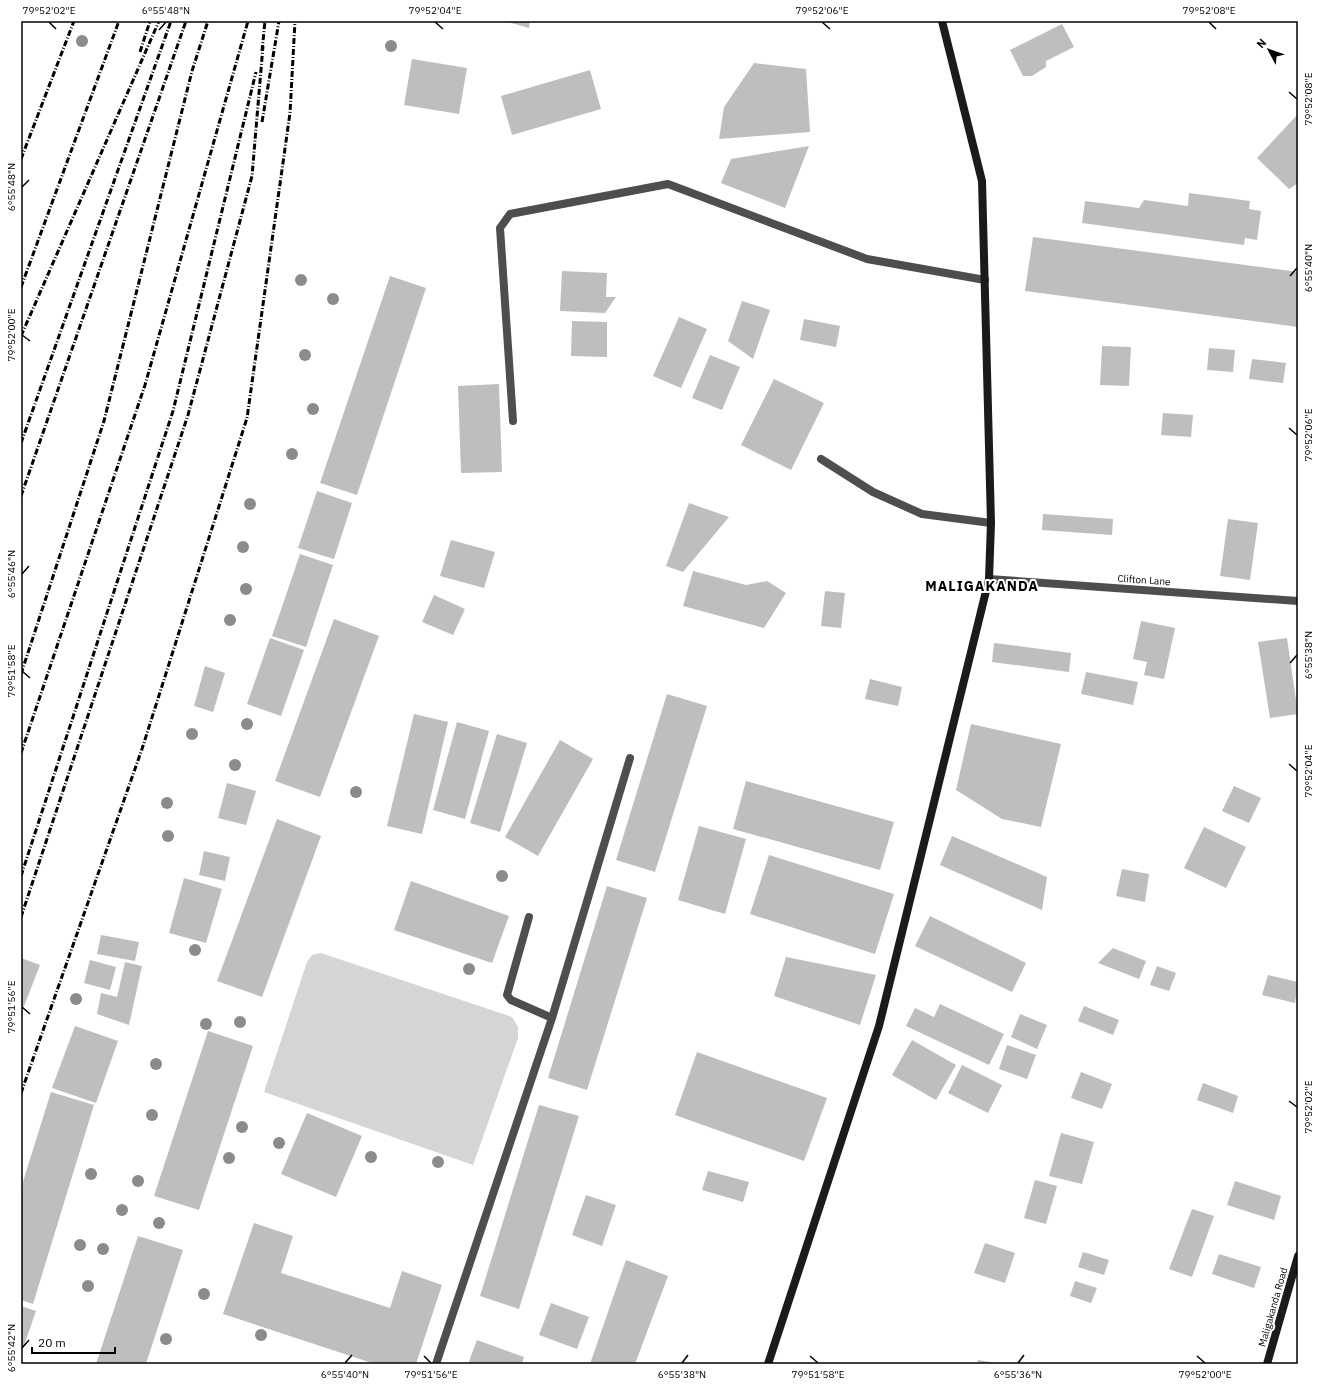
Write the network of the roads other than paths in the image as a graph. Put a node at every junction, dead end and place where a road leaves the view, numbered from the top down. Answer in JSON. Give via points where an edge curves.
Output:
{"nodes":[{"id":1,"x":942,"y":21,"type":"edge"},
{"id":2,"x":985,"y":280,"type":"junction"},
{"id":3,"x":513,"y":421,"type":"dead end"},
{"id":4,"x":821,"y":459,"type":"dead end"},
{"id":5,"x":991,"y":523,"type":"junction"},
{"id":6,"x":989,"y":579,"type":"junction"},
{"id":7,"x":1298,"y":601,"type":"edge"},
{"id":8,"x":630,"y":758,"type":"dead end"},
{"id":9,"x":529,"y":917,"type":"dead end"},
{"id":10,"x":552,"y":1018,"type":"junction"},
{"id":11,"x":1298,"y":1256,"type":"edge"},
{"id":12,"x":436,"y":1364,"type":"edge"},
{"id":13,"x":768,"y":1364,"type":"edge"},
{"id":14,"x":1267,"y":1364,"type":"edge"}],
"edges":[{"from":1,"to":2,"type":"main road","via":[[982,181]]},
{"from":2,"to":3,"type":"street","via":[[867,259],[668,184],[510,214],[500,228]]},
{"from":2,"to":5,"type":"main road"},
{"from":4,"to":5,"type":"street","via":[[873,492],[922,514]]},
{"from":5,"to":6,"type":"main road"},
{"from":6,"to":7,"type":"street","name":"Clifton Lane"},
{"from":6,"to":13,"type":"main road","via":[[879,1026]]},
{"from":8,"to":10,"type":"street"},
{"from":9,"to":10,"type":"street","via":[[507,995],[511,1000]]},
{"from":10,"to":12,"type":"street"},
{"from":11,"to":14,"type":"main road","name":"Maligakanda Road"}]}
